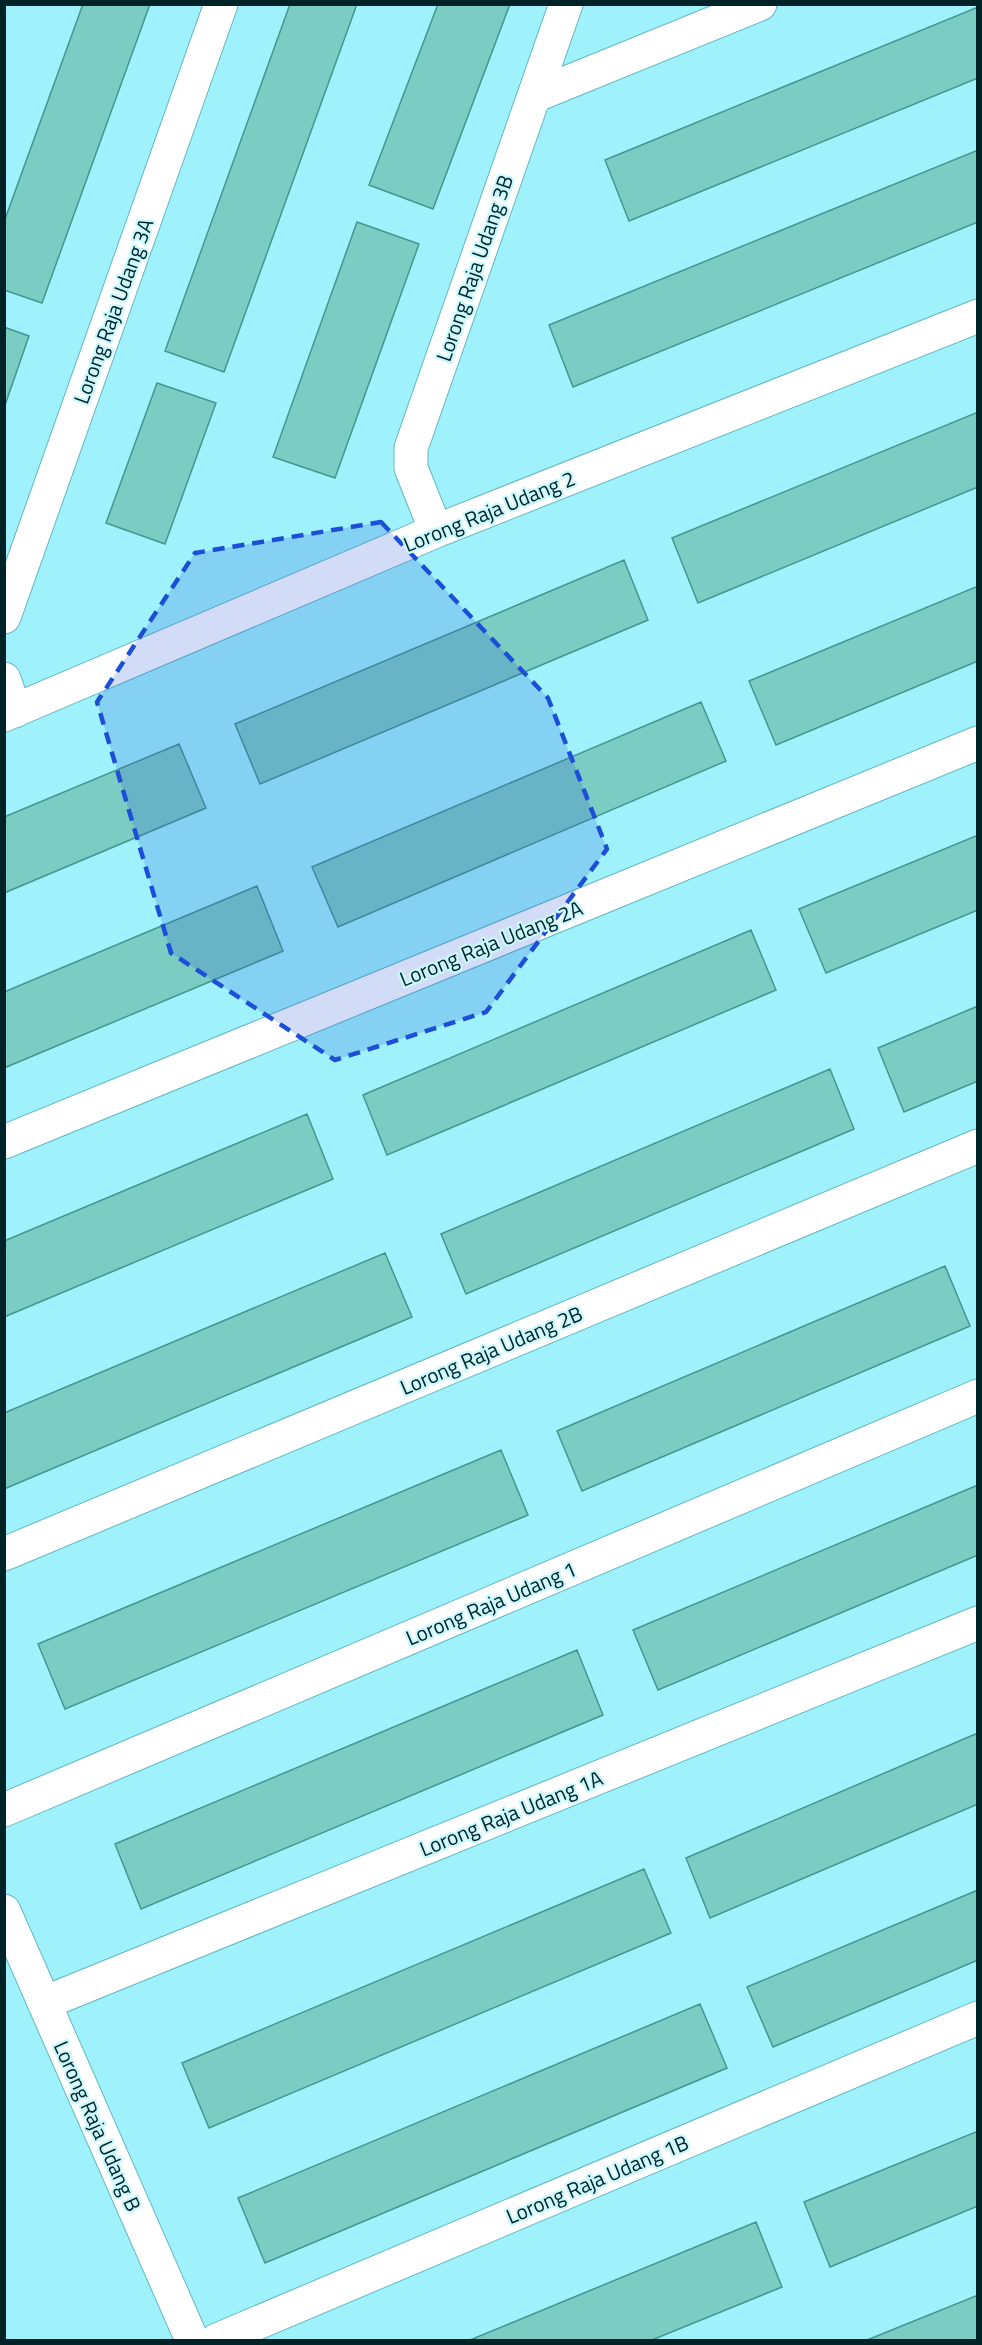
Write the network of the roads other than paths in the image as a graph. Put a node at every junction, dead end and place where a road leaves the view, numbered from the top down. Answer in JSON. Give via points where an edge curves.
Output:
{"nodes":[{"id":1,"x":221,"y":4,"type":"edge"},
{"id":2,"x":566,"y":4,"type":"edge"},
{"id":3,"x":760,"y":4,"type":"edge"},
{"id":4,"x":534,"y":96,"type":"junction"},
{"id":5,"x":978,"y":316,"type":"edge"},
{"id":6,"x":436,"y":531,"type":"junction"},
{"id":7,"x":4,"y":617,"type":"edge"},
{"id":8,"x":4,"y":679,"type":"edge"},
{"id":9,"x":10,"y":713,"type":"edge"},
{"id":10,"x":978,"y":743,"type":"edge"},
{"id":11,"x":4,"y":1142,"type":"edge"},
{"id":12,"x":978,"y":1146,"type":"edge"},
{"id":13,"x":978,"y":1396,"type":"edge"},
{"id":14,"x":4,"y":1554,"type":"edge"},
{"id":15,"x":978,"y":1623,"type":"edge"},
{"id":16,"x":4,"y":1810,"type":"edge"},
{"id":17,"x":4,"y":1911,"type":"edge"},
{"id":18,"x":44,"y":2003,"type":"junction"},
{"id":19,"x":978,"y":2018,"type":"edge"},
{"id":20,"x":192,"y":2340,"type":"edge"},
{"id":21,"x":217,"y":2340,"type":"edge"}],
"edges":[{"from":1,"to":7,"type":"street","name":"Lorong Raja Udang 3A"},
{"from":2,"to":4,"type":"street","name":"Lorong Raja Udang 3B"},
{"from":3,"to":4,"type":"street"},
{"from":4,"to":6,"type":"street","name":"Lorong Raja Udang 3B","via":[[411,448],[411,468]]},
{"from":5,"to":6,"type":"street","name":"Lorong Raja Udang 2"},
{"from":6,"to":9,"type":"street","name":"Lorong Raja Udang 2"},
{"from":8,"to":9,"type":"street"},
{"from":10,"to":11,"type":"street","name":"Lorong Raja Udang 2A"},
{"from":12,"to":14,"type":"street","name":"Lorong Raja Udang 2B"},
{"from":13,"to":16,"type":"street","name":"Lorong Raja Udang 1"},
{"from":15,"to":18,"type":"street","name":"Lorong Raja Udang 1A"},
{"from":17,"to":18,"type":"street","name":"Lorong Raja Udang B"},
{"from":18,"to":20,"type":"street","name":"Lorong Raja Udang B"},
{"from":19,"to":21,"type":"street","name":"Lorong Raja Udang 1B"}]}
